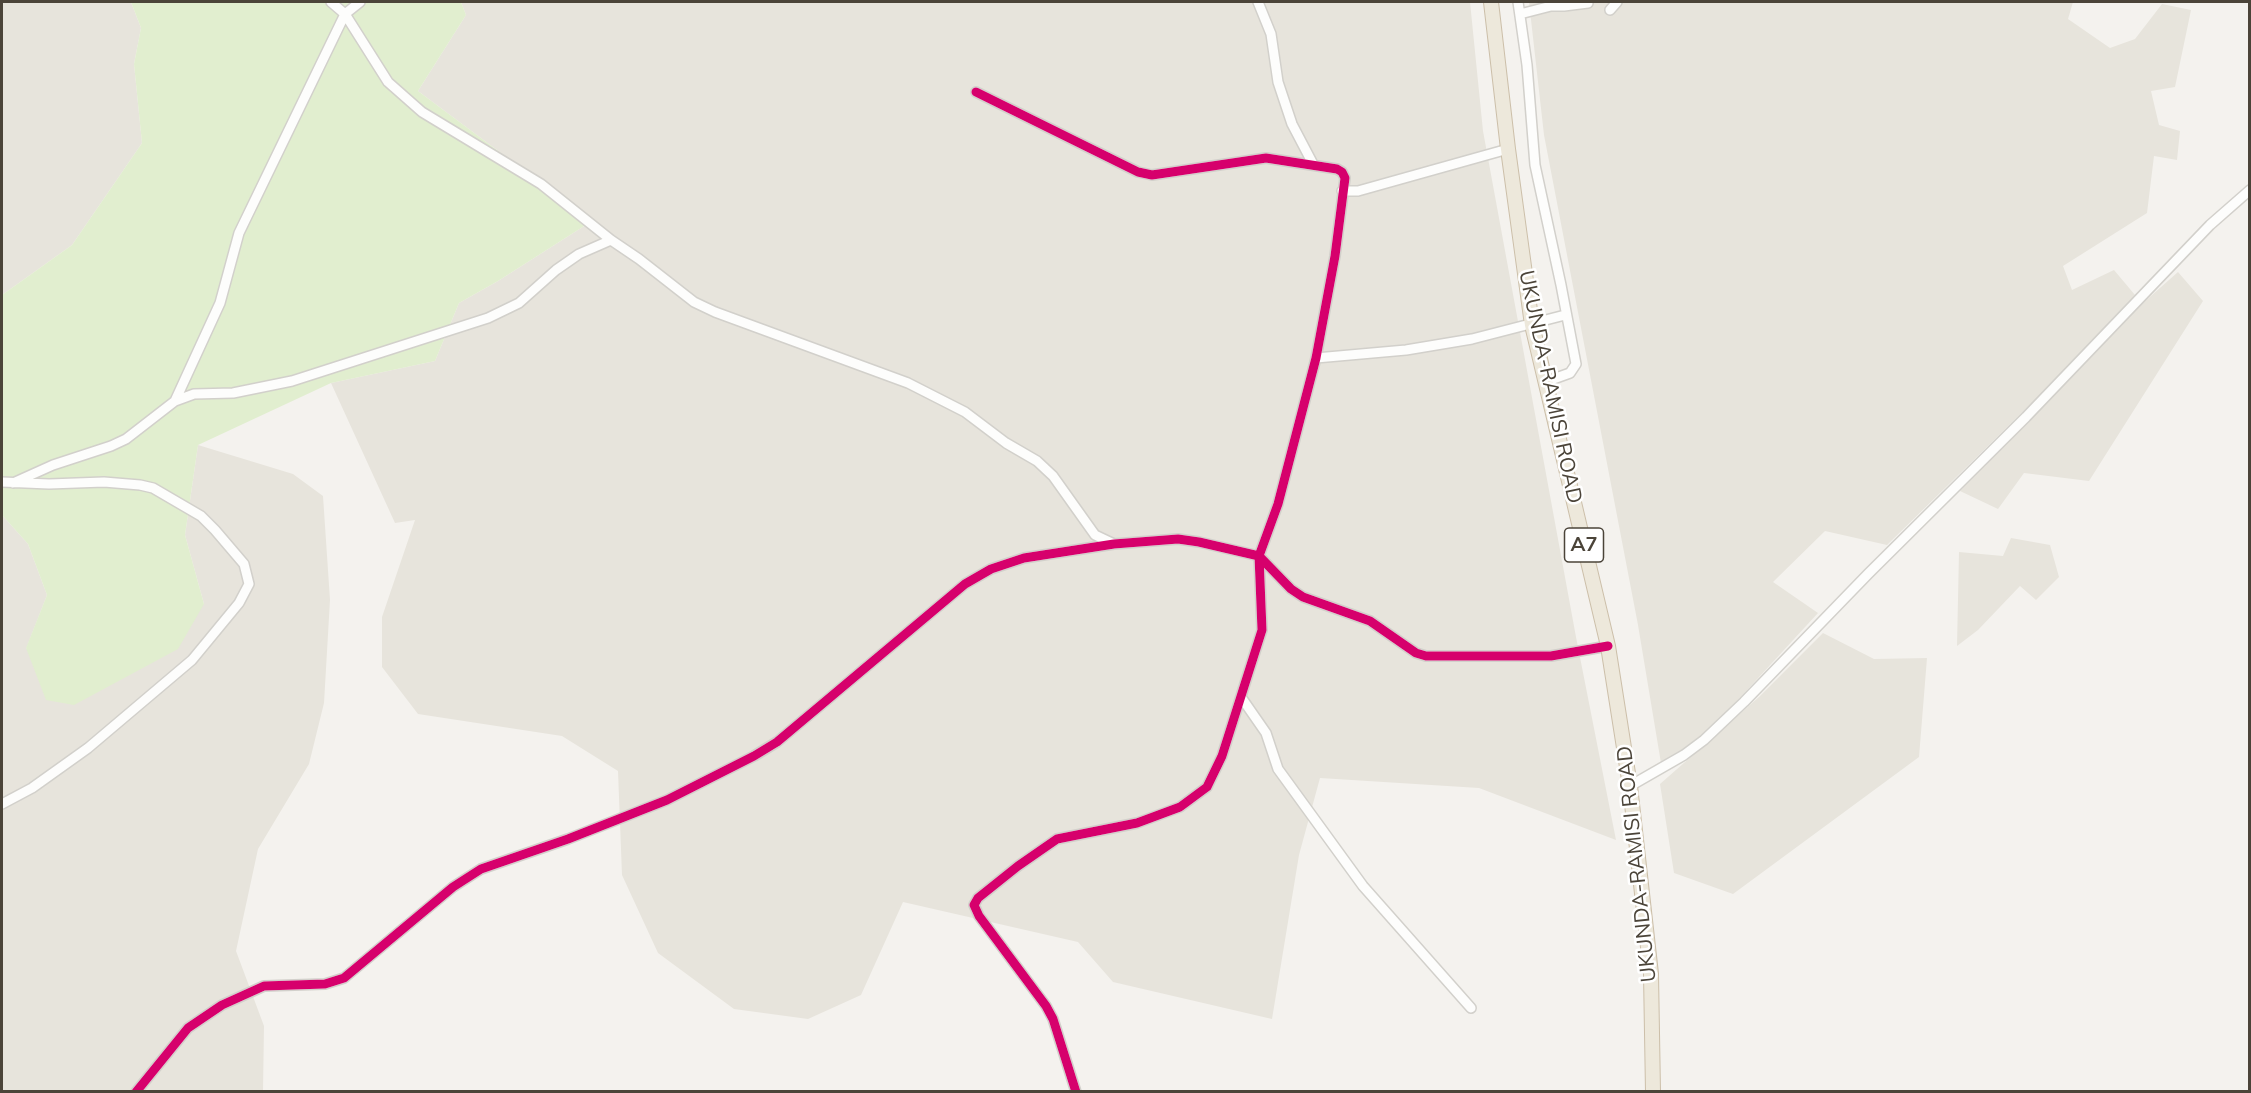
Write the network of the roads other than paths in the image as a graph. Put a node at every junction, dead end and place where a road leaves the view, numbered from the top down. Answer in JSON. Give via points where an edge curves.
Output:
{"nodes":[{"id":1,"x":331,"y":2,"type":"edge"},
{"id":2,"x":360,"y":2,"type":"edge"},
{"id":3,"x":1258,"y":2,"type":"edge"},
{"id":4,"x":1491,"y":2,"type":"edge"},
{"id":5,"x":1518,"y":2,"type":"edge"},
{"id":6,"x":1617,"y":2,"type":"edge"},
{"id":7,"x":1588,"y":3,"type":"edge"},
{"id":8,"x":1610,"y":10,"type":"dead end"},
{"id":9,"x":345,"y":14,"type":"junction"},
{"id":10,"x":1520,"y":14,"type":"junction"},
{"id":11,"x":976,"y":92,"type":"dead end"},
{"id":12,"x":1508,"y":149,"type":"junction"},
{"id":13,"x":1313,"y":164,"type":"junction"},
{"id":14,"x":2250,"y":190,"type":"edge"},
{"id":15,"x":1342,"y":191,"type":"junction"},
{"id":16,"x":611,"y":240,"type":"junction"},
{"id":17,"x":1565,"y":315,"type":"junction"},
{"id":18,"x":1532,"y":325,"type":"junction"},
{"id":19,"x":1316,"y":358,"type":"junction"},
{"id":20,"x":1545,"y":382,"type":"junction"},
{"id":21,"x":175,"y":401,"type":"junction"},
{"id":22,"x":2,"y":482,"type":"edge"},
{"id":23,"x":13,"y":483,"type":"junction"},
{"id":24,"x":1114,"y":544,"type":"junction"},
{"id":25,"x":1259,"y":556,"type":"junction"},
{"id":26,"x":1608,"y":646,"type":"junction"},
{"id":27,"x":1241,"y":697,"type":"junction"},
{"id":28,"x":1630,"y":786,"type":"junction"},
{"id":29,"x":2,"y":804,"type":"edge"},
{"id":30,"x":1471,"y":1008,"type":"dead end"},
{"id":31,"x":136,"y":1092,"type":"edge"},
{"id":32,"x":1076,"y":1092,"type":"edge"},
{"id":33,"x":1653,"y":1092,"type":"edge"}],
"edges":[{"from":1,"to":9,"type":"street"},
{"from":2,"to":9,"type":"street"},
{"from":3,"to":13,"type":"street","via":[[1271,34],[1285,103]]},
{"from":4,"to":12,"type":"highway","name":"UKUNDA-RAMISI ROAD","number":"A7"},
{"from":5,"to":10,"type":"street"},
{"from":6,"to":8,"type":"street"},
{"from":7,"to":10,"type":"street"},
{"from":9,"to":16,"type":"street","via":[[388,82],[422,112],[541,184]]},
{"from":9,"to":21,"type":"street","via":[[239,233],[220,303]]},
{"from":10,"to":17,"type":"street","via":[[1534,165]]},
{"from":11,"to":13,"type":"street","via":[[1138,172],[1152,175],[1266,158]]},
{"from":12,"to":15,"type":"street"},
{"from":12,"to":18,"type":"highway","name":"UKUNDA-RAMISI ROAD","number":"A7"},
{"from":13,"to":15,"type":"street","via":[[1342,172]]},
{"from":14,"to":28,"type":"street","via":[[2210,225],[1744,702],[1691,750]]},
{"from":15,"to":19,"type":"street","via":[[1335,256]]},
{"from":16,"to":21,"type":"street","via":[[579,254],[519,303],[488,318],[292,381],[233,393],[194,394]]},
{"from":16,"to":24,"type":"street","via":[[694,302],[908,383],[965,412],[1053,476],[1095,535]]},
{"from":17,"to":18,"type":"street"},
{"from":17,"to":20,"type":"street","via":[[1576,364],[1570,373]]},
{"from":18,"to":19,"type":"street","via":[[1407,350]]},
{"from":18,"to":20,"type":"highway","name":"UKUNDA-RAMISI ROAD","number":"A7"},
{"from":19,"to":25,"type":"street","via":[[1278,504]]},
{"from":20,"to":26,"type":"highway","name":"UKUNDA-RAMISI ROAD","number":"A7"},
{"from":21,"to":23,"type":"street","via":[[126,439]]},
{"from":22,"to":23,"type":"street"},
{"from":23,"to":29,"type":"street","via":[[118,482],[164,493],[201,516],[215,530],[244,564],[249,584],[239,603],[192,660],[88,748]]},
{"from":24,"to":25,"type":"street","via":[[1179,539]]},
{"from":24,"to":31,"type":"street","via":[[1024,558],[991,569],[965,584],[769,747],[667,800],[481,869],[453,887],[344,978],[325,984],[264,986],[222,1005],[188,1028]]},
{"from":25,"to":26,"type":"street","via":[[1303,597],[1370,621],[1426,656],[1551,656]]},
{"from":25,"to":27,"type":"street","via":[[1262,630]]},
{"from":26,"to":28,"type":"highway","name":"UKUNDA-RAMISI ROAD","number":"A7"},
{"from":27,"to":30,"type":"street","via":[[1266,733],[1278,769],[1363,886]]},
{"from":27,"to":32,"type":"street","via":[[1222,756],[1207,787],[1180,807],[1137,823],[1057,839],[1018,866],[974,905],[1046,1006]]},
{"from":28,"to":33,"type":"highway","name":"UKUNDA-RAMISI ROAD","number":"A7","via":[[1651,974]]}]}
